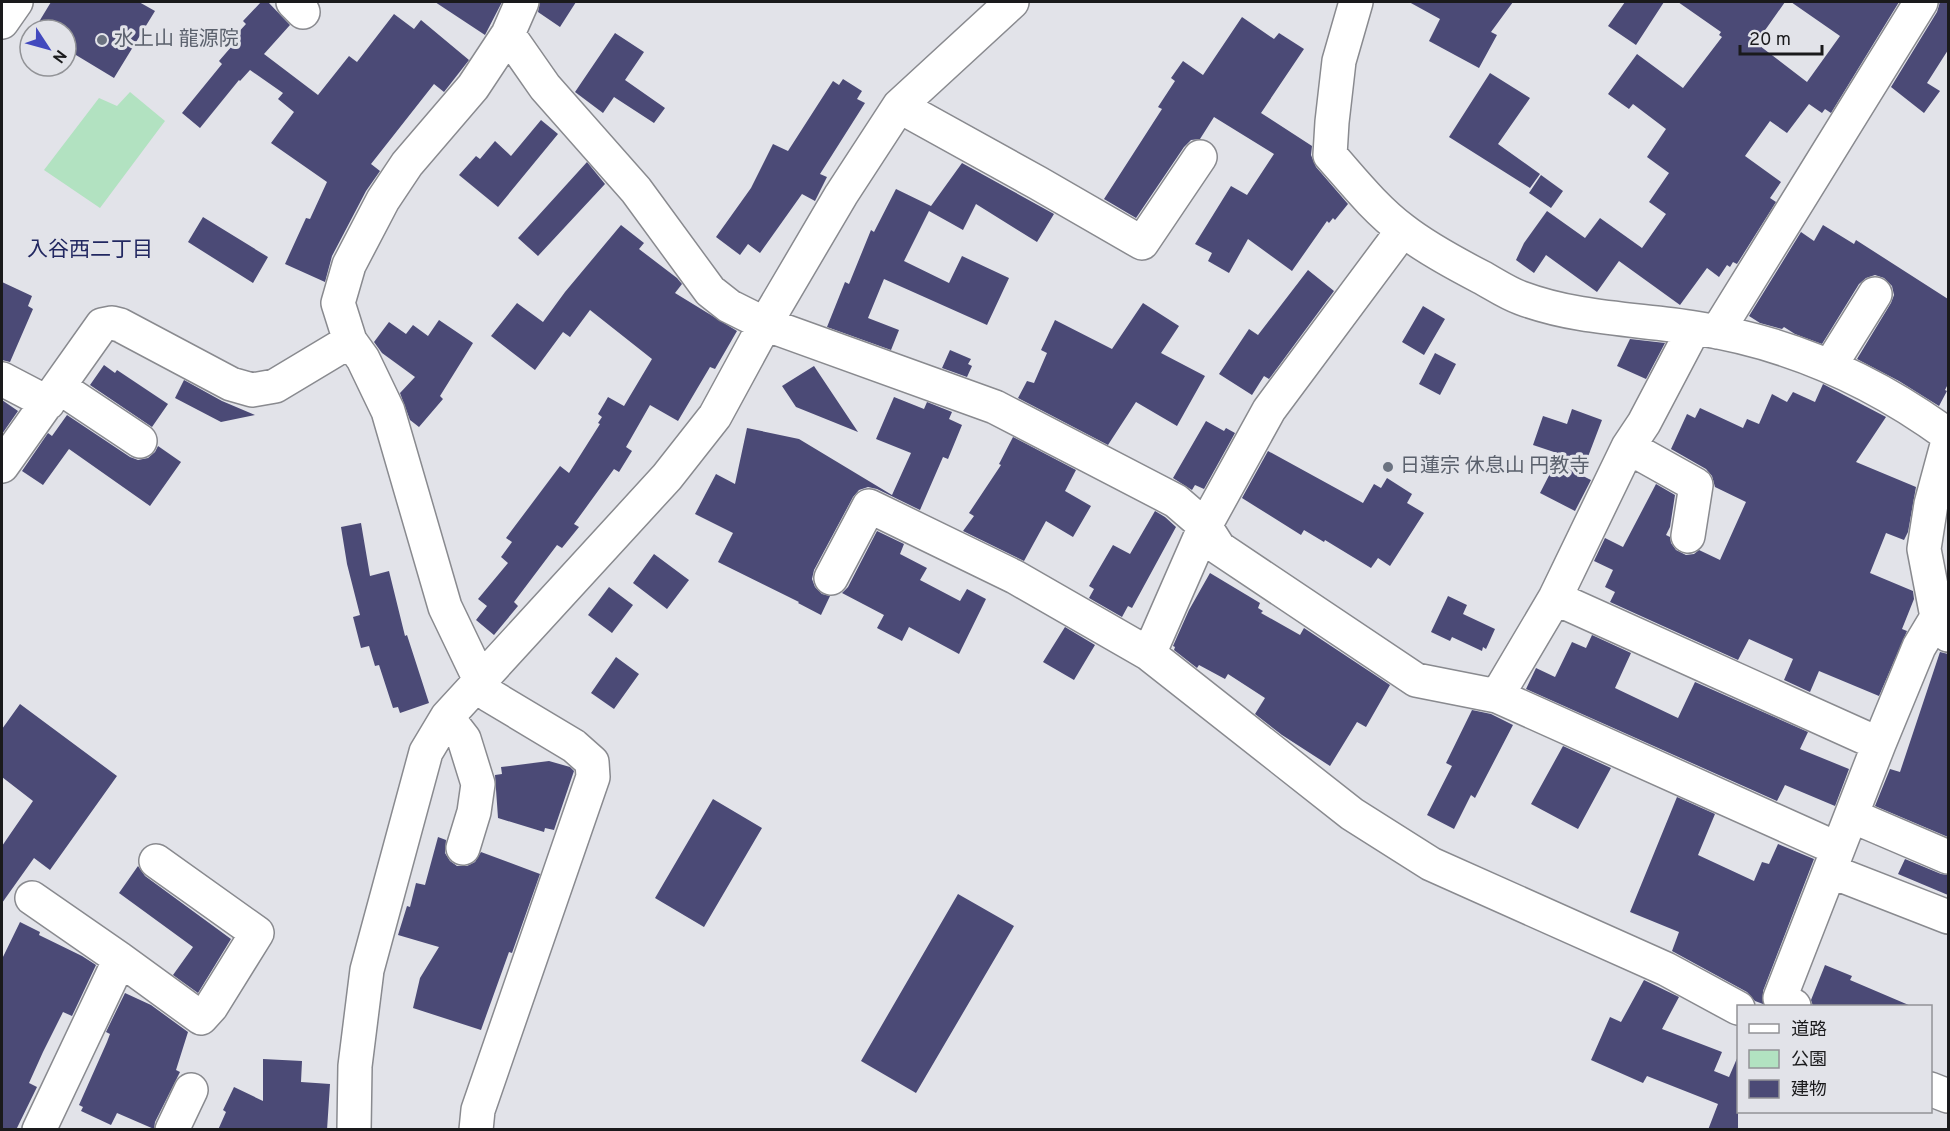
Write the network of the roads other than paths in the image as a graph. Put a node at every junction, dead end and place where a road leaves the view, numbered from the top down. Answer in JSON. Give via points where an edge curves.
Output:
{"nodes":[{"id":1,"x":16,"y":2,"type":"edge"},
{"id":2,"x":522,"y":2,"type":"edge"},
{"id":3,"x":1012,"y":2,"type":"edge"},
{"id":4,"x":1356,"y":2,"type":"edge"},
{"id":5,"x":1922,"y":2,"type":"edge"},
{"id":6,"x":2,"y":22,"type":"edge"},
{"id":7,"x":508,"y":33,"type":"junction"},
{"id":8,"x":899,"y":106,"type":"junction"},
{"id":9,"x":1200,"y":157,"type":"dead end"},
{"id":10,"x":1403,"y":230,"type":"junction"},
{"id":11,"x":1875,"y":294,"type":"dead end"},
{"id":12,"x":765,"y":324,"type":"junction"},
{"id":13,"x":1706,"y":330,"type":"junction"},
{"id":14,"x":350,"y":341,"type":"junction"},
{"id":15,"x":1830,"y":366,"type":"junction"},
{"id":16,"x":2,"y":379,"type":"edge"},
{"id":17,"x":53,"y":395,"type":"junction"},
{"id":18,"x":1948,"y":435,"type":"edge"},
{"id":19,"x":140,"y":441,"type":"dead end"},
{"id":20,"x":1948,"y":441,"type":"edge"},
{"id":21,"x":1628,"y":447,"type":"junction"},
{"id":22,"x":2,"y":466,"type":"edge"},
{"id":23,"x":1205,"y":526,"type":"junction"},
{"id":24,"x":1688,"y":536,"type":"dead end"},
{"id":25,"x":831,"y":578,"type":"dead end"},
{"id":26,"x":1555,"y":598,"type":"junction"},
{"id":27,"x":1943,"y":626,"type":"edge"},
{"id":28,"x":1149,"y":654,"type":"junction"},
{"id":29,"x":480,"y":680,"type":"junction"},
{"id":30,"x":1497,"y":696,"type":"junction"},
{"id":31,"x":447,"y":717,"type":"junction"},
{"id":32,"x":1878,"y":744,"type":"junction"},
{"id":33,"x":1852,"y":816,"type":"junction"},
{"id":34,"x":463,"y":848,"type":"dead end"},
{"id":35,"x":1948,"y":857,"type":"edge"},
{"id":36,"x":1834,"y":860,"type":"junction"},
{"id":37,"x":156,"y":861,"type":"dead end"},
{"id":38,"x":32,"y":898,"type":"dead end"},
{"id":39,"x":1948,"y":917,"type":"edge"},
{"id":40,"x":120,"y":959,"type":"junction"},
{"id":41,"x":1792,"y":1005,"type":"edge"},
{"id":42,"x":1737,"y":1007,"type":"edge"},
{"id":43,"x":191,"y":1090,"type":"dead end"},
{"id":44,"x":1932,"y":1090,"type":"edge"},
{"id":45,"x":1948,"y":1096,"type":"edge"},
{"id":46,"x":39,"y":1130,"type":"edge"},
{"id":47,"x":172,"y":1130,"type":"edge"},
{"id":48,"x":354,"y":1130,"type":"edge"},
{"id":49,"x":476,"y":1130,"type":"edge"}],
"edges":[{"from":1,"to":6,"type":"street"},
{"from":2,"to":7,"type":"street"},
{"from":3,"to":8,"type":"street"},
{"from":4,"to":10,"type":"street","via":[[1339,61],[1330,155],[1371,202]]},
{"from":5,"to":13,"type":"street"},
{"from":7,"to":12,"type":"street","via":[[545,87],[636,190],[710,291],[729,306]]},
{"from":7,"to":14,"type":"street","via":[[473,87],[407,164],[383,200],[349,266],[338,303]]},
{"from":8,"to":9,"type":"street","via":[[1142,243]]},
{"from":8,"to":12,"type":"street"},
{"from":10,"to":13,"type":"street","via":[[1520,298],[1575,313]]},
{"from":10,"to":23,"type":"street","via":[[1269,410]]},
{"from":11,"to":15,"type":"street"},
{"from":12,"to":23,"type":"street","via":[[994,407],[1176,501]]},
{"from":12,"to":29,"type":"street","via":[[715,416],[667,477]]},
{"from":13,"to":15,"type":"street","via":[[1766,343]]},
{"from":13,"to":21,"type":"street"},
{"from":14,"to":17,"type":"street","via":[[275,386],[252,390],[231,384],[112,323],[102,325]]},
{"from":14,"to":29,"type":"street","via":[[388,411],[445,607]]},
{"from":15,"to":18,"type":"street","via":[[1886,393]]},
{"from":16,"to":17,"type":"street"},
{"from":17,"to":19,"type":"street"},
{"from":17,"to":22,"type":"street"},
{"from":20,"to":27,"type":"street","via":[[1924,549]]},
{"from":21,"to":24,"type":"street","via":[[1696,485]]},
{"from":21,"to":26,"type":"street"},
{"from":23,"to":28,"type":"street"},
{"from":23,"to":30,"type":"street","via":[[1219,548],[1416,680]]},
{"from":25,"to":28,"type":"street","via":[[869,506],[1015,577]]},
{"from":26,"to":30,"type":"street"},
{"from":26,"to":32,"type":"street"},
{"from":27,"to":32,"type":"street","via":[[1919,647]]},
{"from":28,"to":42,"type":"street","via":[[1352,814],[1431,864],[1666,969]]},
{"from":29,"to":31,"type":"street"},
{"from":29,"to":49,"type":"street","via":[[489,695],[574,746],[592,762],[593,777],[478,1110]]},
{"from":30,"to":36,"type":"street"},
{"from":31,"to":34,"type":"street","via":[[464,739],[478,784]]},
{"from":31,"to":48,"type":"street","via":[[426,752],[367,970],[354,1066]]},
{"from":32,"to":33,"type":"street"},
{"from":33,"to":35,"type":"street"},
{"from":33,"to":36,"type":"street"},
{"from":36,"to":39,"type":"street"},
{"from":36,"to":41,"type":"street","via":[[1780,998]]},
{"from":37,"to":40,"type":"street","via":[[257,933],[201,1018]]},
{"from":38,"to":40,"type":"street"},
{"from":40,"to":46,"type":"street"},
{"from":43,"to":47,"type":"street"},
{"from":44,"to":45,"type":"street"}]}
